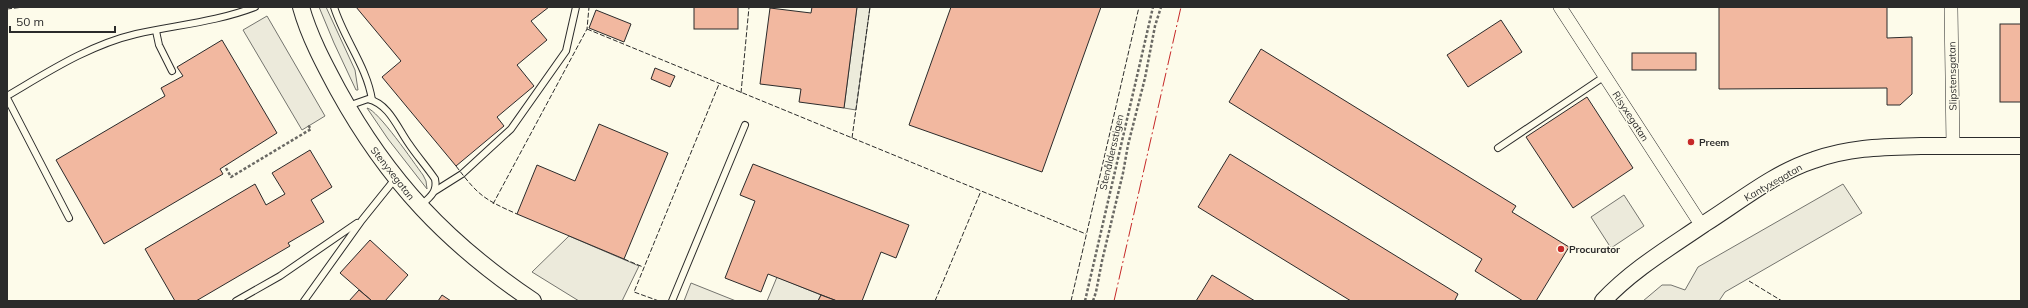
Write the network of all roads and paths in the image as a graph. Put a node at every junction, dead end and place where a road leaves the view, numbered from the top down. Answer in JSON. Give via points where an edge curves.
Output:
{"nodes":[{"id":1,"x":255,"y":7,"type":"edge"},
{"id":2,"x":301,"y":7,"type":"edge"},
{"id":3,"x":334,"y":7,"type":"edge"},
{"id":4,"x":576,"y":7,"type":"edge"},
{"id":5,"x":1153,"y":7,"type":"edge"},
{"id":6,"x":1161,"y":7,"type":"edge"},
{"id":7,"x":1560,"y":7,"type":"edge"},
{"id":8,"x":1951,"y":7,"type":"edge"},
{"id":9,"x":156,"y":31,"type":"junction"},
{"id":10,"x":172,"y":70,"type":"dead end"},
{"id":11,"x":1605,"y":76,"type":"junction"},
{"id":12,"x":7,"y":97,"type":"edge"},
{"id":13,"x":372,"y":100,"type":"junction"},
{"id":14,"x":347,"y":106,"type":"junction"},
{"id":15,"x":307,"y":124,"type":"dead end"},
{"id":16,"x":745,"y":125,"type":"dead end"},
{"id":17,"x":1953,"y":146,"type":"junction"},
{"id":18,"x":2021,"y":146,"type":"edge"},
{"id":19,"x":1498,"y":148,"type":"dead end"},
{"id":20,"x":226,"y":168,"type":"dead end"},
{"id":21,"x":396,"y":177,"type":"junction"},
{"id":22,"x":435,"y":191,"type":"junction"},
{"id":23,"x":420,"y":206,"type":"junction"},
{"id":24,"x":69,"y":218,"type":"dead end"},
{"id":25,"x":362,"y":220,"type":"junction"},
{"id":26,"x":1702,"y":226,"type":"junction"},
{"id":27,"x":236,"y":301,"type":"edge"},
{"id":28,"x":304,"y":301,"type":"edge"},
{"id":29,"x":533,"y":301,"type":"edge"},
{"id":30,"x":672,"y":301,"type":"edge"},
{"id":31,"x":1085,"y":301,"type":"edge"},
{"id":32,"x":1093,"y":301,"type":"edge"},
{"id":33,"x":1603,"y":301,"type":"edge"}],
"edges":[{"from":1,"to":9,"type":"lane","via":[[213,20]]},
{"from":2,"to":14,"type":"street","name":"Stenyxegatan","via":[[321,59]]},
{"from":3,"to":13,"type":"lane","via":[[340,25],[369,82]]},
{"from":4,"to":22,"type":"lane","via":[[566,51],[511,129],[462,174]]},
{"from":5,"to":31,"type":"path","name":"Stenåldersstigen"},
{"from":6,"to":32,"type":"path"},
{"from":7,"to":11,"type":"street","name":"Risyxegatan"},
{"from":8,"to":17,"type":"street","name":"Slipstensgatan"},
{"from":9,"to":10,"type":"lane","via":[[159,46]]},
{"from":9,"to":12,"type":"lane","via":[[109,42],[67,61]]},
{"from":11,"to":19,"type":"lane"},
{"from":11,"to":26,"type":"street","name":"Risyxegatan"},
{"from":12,"to":24,"type":"lane"},
{"from":13,"to":14,"type":"lane","via":[[358,101]]},
{"from":13,"to":22,"type":"lane","via":[[389,113],[435,179]]},
{"from":14,"to":21,"type":"street","name":"Stenyxegatan","via":[[378,155]]},
{"from":15,"to":20,"type":"path","via":[[311,129],[231,177]]},
{"from":16,"to":30,"type":"lane"},
{"from":17,"to":18,"type":"street","name":"Kantyxegatan"},
{"from":17,"to":26,"type":"street","name":"Kantyxegatan","via":[[1877,146],[1813,160],[1771,181]]},
{"from":21,"to":23,"type":"street","name":"Stenyxegatan"},
{"from":21,"to":25,"type":"lane"},
{"from":22,"to":23,"type":"lane"},
{"from":23,"to":29,"type":"street","name":"Stenyxegatan","via":[[472,256]]},
{"from":25,"to":27,"type":"lane","via":[[280,276]]},
{"from":25,"to":28,"type":"lane"},
{"from":26,"to":33,"type":"street","name":"Kantyxegatan","via":[[1644,265]]}]}
